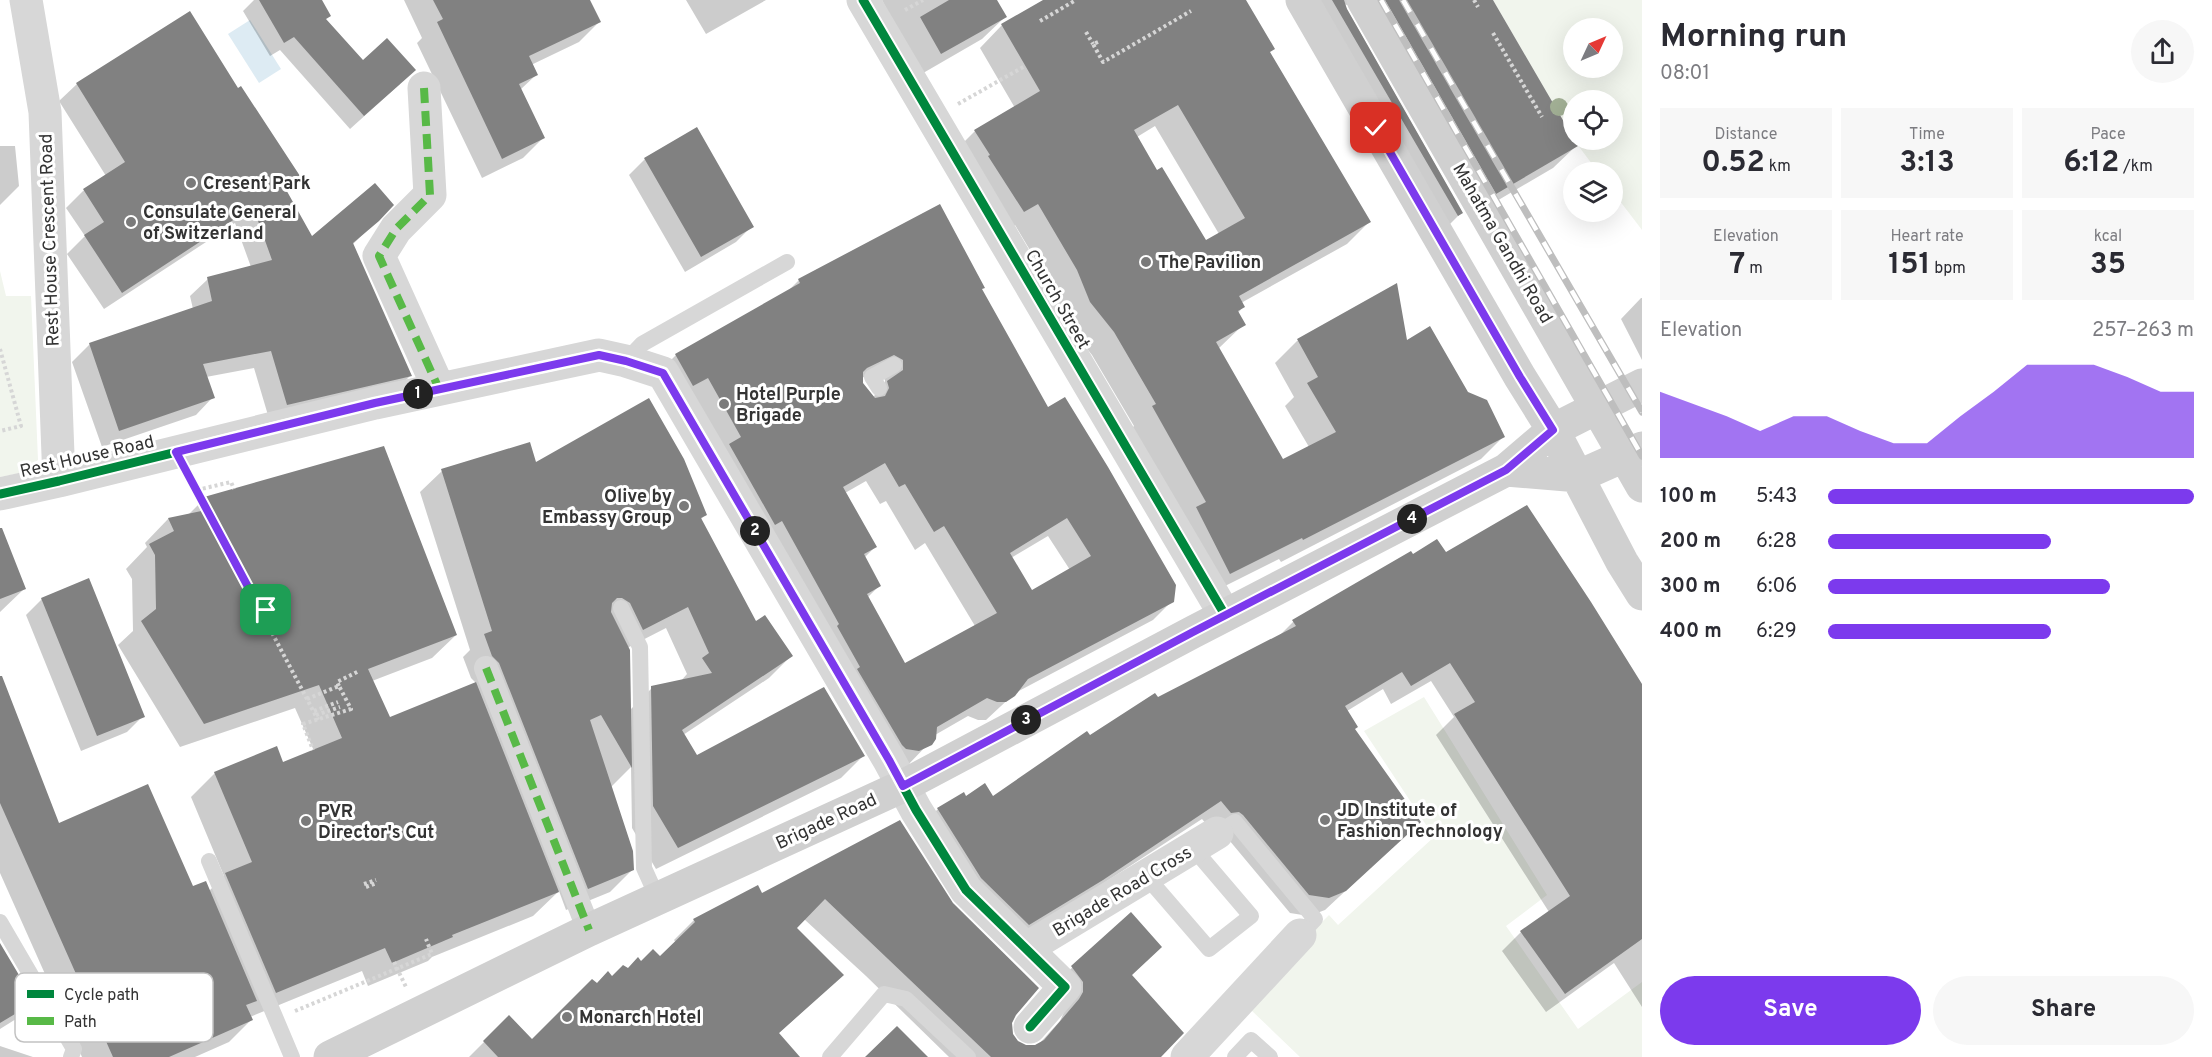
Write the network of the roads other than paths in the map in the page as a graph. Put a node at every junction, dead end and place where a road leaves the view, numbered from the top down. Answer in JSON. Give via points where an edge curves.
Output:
{"nodes":[{"id":1,"x":26,"y":0,"type":"edge"},
{"id":2,"x":862,"y":0,"type":"edge"},
{"id":3,"x":1302,"y":0,"type":"edge"},
{"id":4,"x":1363,"y":0,"type":"edge"},
{"id":5,"x":424,"y":88,"type":"dead end"},
{"id":6,"x":787,"y":262,"type":"dead end"},
{"id":7,"x":626,"y":361,"type":"junction"},
{"id":8,"x":894,"y":365,"type":"dead end"},
{"id":9,"x":1642,"y":385,"type":"edge"},
{"id":10,"x":879,"y":388,"type":"dead end"},
{"id":11,"x":439,"y":389,"type":"junction"},
{"id":12,"x":1598,"y":408,"type":"junction"},
{"id":13,"x":1553,"y":430,"type":"junction"},
{"id":14,"x":1633,"y":452,"type":"edge"},
{"id":15,"x":1506,"y":470,"type":"junction"},
{"id":16,"x":1579,"y":476,"type":"junction"},
{"id":17,"x":59,"y":481,"type":"junction"},
{"id":18,"x":1642,"y":486,"type":"edge"},
{"id":19,"x":0,"y":494,"type":"edge"},
{"id":20,"x":1642,"y":594,"type":"edge"},
{"id":21,"x":621,"y":608,"type":"dead end"},
{"id":22,"x":1225,"y":615,"type":"junction"},
{"id":23,"x":486,"y":668,"type":"dead end"},
{"id":24,"x":903,"y":786,"type":"junction"},
{"id":25,"x":1205,"y":840,"type":"junction"},
{"id":26,"x":209,"y":861,"type":"dead end"},
{"id":27,"x":1146,"y":876,"type":"junction"},
{"id":28,"x":658,"y":899,"type":"junction"},
{"id":29,"x":0,"y":922,"type":"edge"},
{"id":30,"x":589,"y":930,"type":"junction"},
{"id":31,"x":1300,"y":935,"type":"joint"},
{"id":32,"x":1027,"y":948,"type":"junction"},
{"id":33,"x":30,"y":973,"type":"edge"},
{"id":34,"x":1030,"y":1027,"type":"dead end"},
{"id":35,"x":70,"y":1042,"type":"edge"},
{"id":36,"x":71,"y":1057,"type":"edge"},
{"id":37,"x":292,"y":1057,"type":"edge"},
{"id":38,"x":330,"y":1057,"type":"edge"},
{"id":39,"x":830,"y":1057,"type":"edge"},
{"id":40,"x":968,"y":1057,"type":"edge"},
{"id":41,"x":1188,"y":1057,"type":"edge"},
{"id":42,"x":1235,"y":1057,"type":"edge"},
{"id":43,"x":1270,"y":1057,"type":"edge"}],
"edges":[{"from":1,"to":17,"type":"street","name":"Rest House Crescent Road","via":[[45,112]]},
{"from":2,"to":22,"type":"street","name":"Church Street"},
{"from":3,"to":13,"type":"main road"},
{"from":4,"to":12,"type":"main road","name":"Mahatma Gandhi Road"},
{"from":5,"to":11,"type":"street","via":[[430,195],[396,229],[379,256]]},
{"from":6,"to":7,"type":"lane","via":[[642,344]]},
{"from":7,"to":11,"type":"street","name":"Rest House Road","via":[[599,355]]},
{"from":7,"to":24,"type":"street","name":"Rest House Road","via":[[663,373]]},
{"from":8,"to":10,"type":"lane","via":[[872,377]]},
{"from":9,"to":12,"type":"main road","name":"Brigade Road"},
{"from":11,"to":17,"type":"street","name":"Rest House Road"},
{"from":12,"to":13,"type":"main road","name":"Brigade Road"},
{"from":12,"to":14,"type":"main road","name":"Mahatma Gandhi Road"},
{"from":13,"to":15,"type":"main road","name":"Brigade Road"},
{"from":13,"to":16,"type":"main road"},
{"from":14,"to":16,"type":"main road"},
{"from":14,"to":18,"type":"main road","name":"Mahatma Gandhi Road"},
{"from":15,"to":16,"type":"main road"},
{"from":15,"to":22,"type":"main road","name":"Brigade Road"},
{"from":16,"to":20,"type":"main road"},
{"from":17,"to":19,"type":"street","name":"Rest House Road"},
{"from":21,"to":28,"type":"lane","via":[[640,647],[645,868]]},
{"from":22,"to":24,"type":"main road","name":"Brigade Road"},
{"from":23,"to":30,"type":"street"},
{"from":24,"to":28,"type":"main road","name":"Brigade Road"},
{"from":24,"to":32,"type":"street","via":[[966,890]]},
{"from":25,"to":27,"type":"street","name":"Brigade Road Cross"},
{"from":25,"to":27,"type":"lane","via":[[1251,916],[1209,949]]},
{"from":25,"to":31,"type":"lane","via":[[1235,822],[1315,919]]},
{"from":26,"to":37,"type":"lane"},
{"from":27,"to":32,"type":"street","name":"Brigade Road Cross"},
{"from":28,"to":30,"type":"main road","name":"Brigade Road"},
{"from":29,"to":33,"type":"lane"},
{"from":30,"to":38,"type":"main road","name":"Brigade Road"},
{"from":31,"to":41,"type":"street"},
{"from":32,"to":34,"type":"street","via":[[1065,987]]},
{"from":35,"to":36,"type":"lane","via":[[74,1049]]},
{"from":39,"to":40,"type":"lane","via":[[884,994],[906,999]]},
{"from":42,"to":43,"type":"lane","via":[[1251,1040]]}]}
